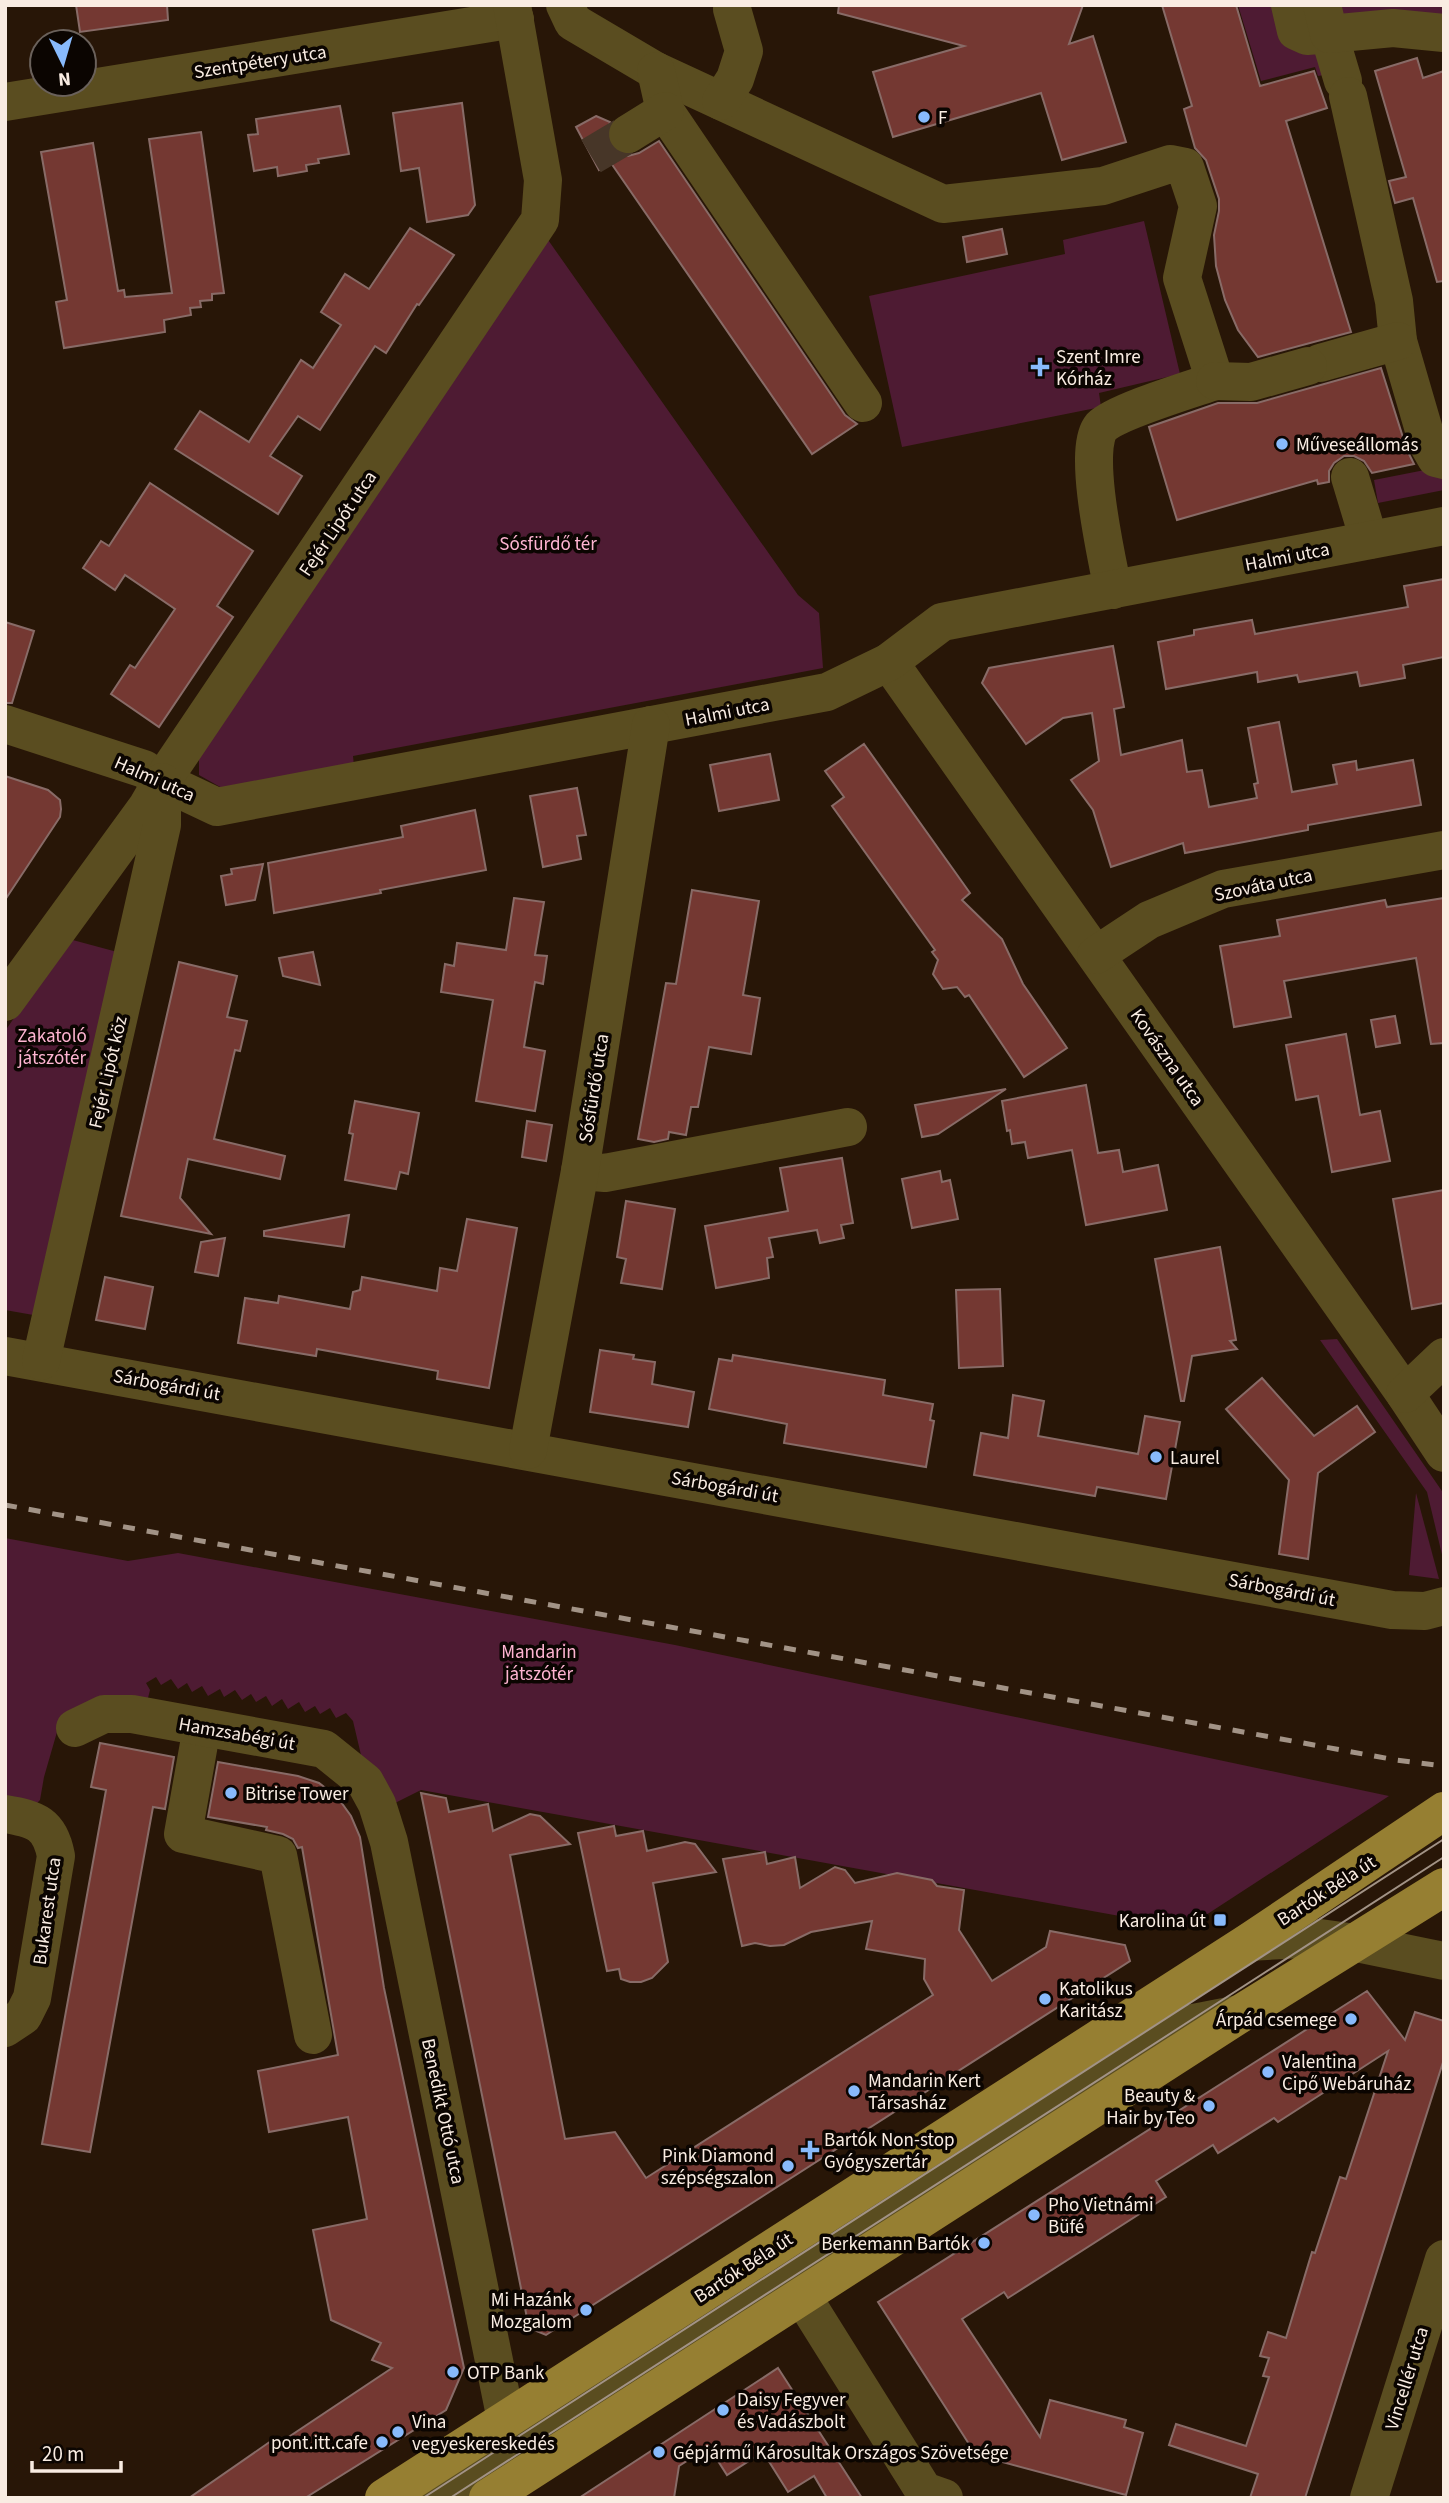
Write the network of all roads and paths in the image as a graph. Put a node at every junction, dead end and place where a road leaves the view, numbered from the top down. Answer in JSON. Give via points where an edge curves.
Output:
{"nodes":[{"id":1,"x":565,"y":5,"type":"edge"},
{"id":2,"x":1290,"y":5,"type":"edge"},
{"id":3,"x":732,"y":9,"type":"dead end"},
{"id":4,"x":513,"y":12,"type":"edge"},
{"id":5,"x":1326,"y":20,"type":"edge"},
{"id":6,"x":1444,"y":33,"type":"edge"},
{"id":7,"x":656,"y":71,"type":"junction"},
{"id":8,"x":721,"y":101,"type":"junction"},
{"id":9,"x":5,"y":102,"type":"edge"},
{"id":10,"x":665,"y":111,"type":"junction"},
{"id":11,"x":628,"y":134,"type":"tunnel mouth"},
{"id":12,"x":1398,"y":341,"type":"junction"},
{"id":13,"x":1215,"y":381,"type":"junction"},
{"id":14,"x":863,"y":403,"type":"dead end"},
{"id":15,"x":1444,"y":460,"type":"edge"},
{"id":16,"x":1350,"y":477,"type":"dead end"},
{"id":17,"x":1444,"y":526,"type":"edge"},
{"id":18,"x":1369,"y":540,"type":"junction"},
{"id":19,"x":1112,"y":590,"type":"junction"},
{"id":20,"x":889,"y":662,"type":"junction"},
{"id":21,"x":5,"y":724,"type":"edge"},
{"id":22,"x":651,"y":725,"type":"junction"},
{"id":23,"x":162,"y":781,"type":"junction"},
{"id":24,"x":1444,"y":850,"type":"edge"},
{"id":25,"x":1096,"y":955,"type":"junction"},
{"id":26,"x":5,"y":1002,"type":"edge"},
{"id":27,"x":848,"y":1127,"type":"dead end"},
{"id":28,"x":580,"y":1171,"type":"junction"},
{"id":29,"x":1444,"y":1357,"type":"edge"},
{"id":30,"x":23,"y":1359,"type":"edge"},
{"id":31,"x":1405,"y":1394,"type":"junction"},
{"id":32,"x":528,"y":1450,"type":"junction"},
{"id":33,"x":1444,"y":1453,"type":"edge"},
{"id":34,"x":1444,"y":1606,"type":"edge"},
{"id":35,"x":202,"y":1727,"type":"junction"},
{"id":36,"x":75,"y":1728,"type":"dead end"},
{"id":37,"x":377,"y":1804,"type":"joint"},
{"id":38,"x":1444,"y":1811,"type":"edge"},
{"id":39,"x":5,"y":1814,"type":"edge"},
{"id":40,"x":1444,"y":1887,"type":"edge"},
{"id":41,"x":1249,"y":1942,"type":"junction"},
{"id":42,"x":1356,"y":1943,"type":"junction"},
{"id":43,"x":1444,"y":1961,"type":"edge"},
{"id":44,"x":1207,"y":1968,"type":"junction"},
{"id":45,"x":1241,"y":2014,"type":"junction"},
{"id":46,"x":5,"y":2028,"type":"edge"},
{"id":47,"x":1168,"y":2028,"type":"junction"},
{"id":48,"x":313,"y":2035,"type":"dead end"},
{"id":49,"x":1444,"y":2259,"type":"edge"},
{"id":50,"x":802,"y":2296,"type":"junction"},
{"id":51,"x":506,"y":2420,"type":"junction"},
{"id":52,"x":930,"y":2496,"type":"edge"},
{"id":53,"x":384,"y":2498,"type":"edge"},
{"id":54,"x":437,"y":2498,"type":"edge"},
{"id":55,"x":488,"y":2498,"type":"edge"},
{"id":56,"x":1369,"y":2498,"type":"edge"}],
"edges":[{"from":1,"to":7,"type":"street","via":[[573,22]]},
{"from":2,"to":5,"type":"street","via":[[1296,31],[1307,36]]},
{"from":3,"to":8,"type":"street","via":[[744,51],[735,79]]},
{"from":4,"to":9,"type":"street","name":"Szentpétery utca"},
{"from":4,"to":23,"type":"street","name":"Fejér Lipót utca","via":[[542,180],[540,220]]},
{"from":5,"to":6,"type":"street"},
{"from":5,"to":12,"type":"street","via":[[1391,288]]},
{"from":7,"to":8,"type":"street"},
{"from":7,"to":10,"type":"street"},
{"from":8,"to":13,"type":"street","via":[[943,204],[1103,186],[1170,164],[1185,167],[1198,206],[1182,278]]},
{"from":10,"to":11,"type":"street"},
{"from":10,"to":14,"type":"street"},
{"from":12,"to":13,"type":"street","via":[[1251,382]]},
{"from":12,"to":15,"type":"street","via":[[1429,444],[1436,458]]},
{"from":13,"to":19,"type":"street","via":[[1115,416],[1100,428],[1093,470]]},
{"from":16,"to":18,"type":"street"},
{"from":17,"to":18,"type":"street","name":"Halmi utca"},
{"from":18,"to":19,"type":"street","name":"Halmi utca"},
{"from":19,"to":20,"type":"street","name":"Halmi utca","via":[[942,622]]},
{"from":20,"to":22,"type":"street","name":"Halmi utca","via":[[827,692]]},
{"from":20,"to":25,"type":"street","name":"Kovászna utca"},
{"from":21,"to":23,"type":"street","name":"Halmi utca","via":[[144,769]]},
{"from":22,"to":23,"type":"street","name":"Halmi utca","via":[[218,807]]},
{"from":22,"to":28,"type":"street","name":"Sósfürdő utca"},
{"from":23,"to":26,"type":"street","name":"Fejér Lipót utca"},
{"from":23,"to":30,"type":"street","name":"Fejér Lipót köz","via":[[162,825]]},
{"from":24,"to":25,"type":"street","name":"Szováta utca","via":[[1223,889],[1149,920]]},
{"from":25,"to":31,"type":"street","name":"Kovászna utca"},
{"from":27,"to":28,"type":"street","via":[[605,1173]]},
{"from":28,"to":32,"type":"street","name":"Sósfürdő utca"},
{"from":29,"to":31,"type":"street"},
{"from":30,"to":32,"type":"street","name":"Sárbogárdi út"},
{"from":31,"to":33,"type":"street","name":"Kovászna utca"},
{"from":32,"to":34,"type":"street","name":"Sárbogárdi út","via":[[1392,1610],[1425,1611]]},
{"from":35,"to":36,"type":"street","name":"Hamzsabégi út","via":[[132,1714],[104,1714]]},
{"from":35,"to":37,"type":"street","name":"Hamzsabégi út","via":[[324,1749],[365,1782]]},
{"from":35,"to":48,"type":"street","via":[[183,1834],[278,1855]]},
{"from":37,"to":51,"type":"street","name":"Benedikt Ottó utca","via":[[389,1842]]},
{"from":38,"to":41,"type":"main road","name":"Bartók Béla út"},
{"from":39,"to":46,"type":"street","name":"Bukarest utca","via":[[34,1820],[45,1828],[56,1856],[32,1998],[23,2016]]},
{"from":40,"to":42,"type":"main road","name":"Bartók Béla út"},
{"from":41,"to":42,"type":"street","via":[[1320,1938]]},
{"from":41,"to":44,"type":"main road","name":"Bartók Béla út"},
{"from":42,"to":43,"type":"street"},
{"from":42,"to":45,"type":"main road","name":"Bartók Béla út"},
{"from":44,"to":47,"type":"street","name":"Bartók Béla út"},
{"from":44,"to":51,"type":"main road","name":"Bartók Béla út"},
{"from":45,"to":47,"type":"street","name":"Bartók Béla út"},
{"from":45,"to":50,"type":"main road","name":"Bartók Béla út"},
{"from":47,"to":54,"type":"street","name":"Bartók Béla út"},
{"from":49,"to":56,"type":"street","name":"Vincellér utca"},
{"from":50,"to":52,"type":"street"},
{"from":50,"to":55,"type":"main road","name":"Bartók Béla út"},
{"from":51,"to":53,"type":"main road","name":"Bartók Béla út"}]}
